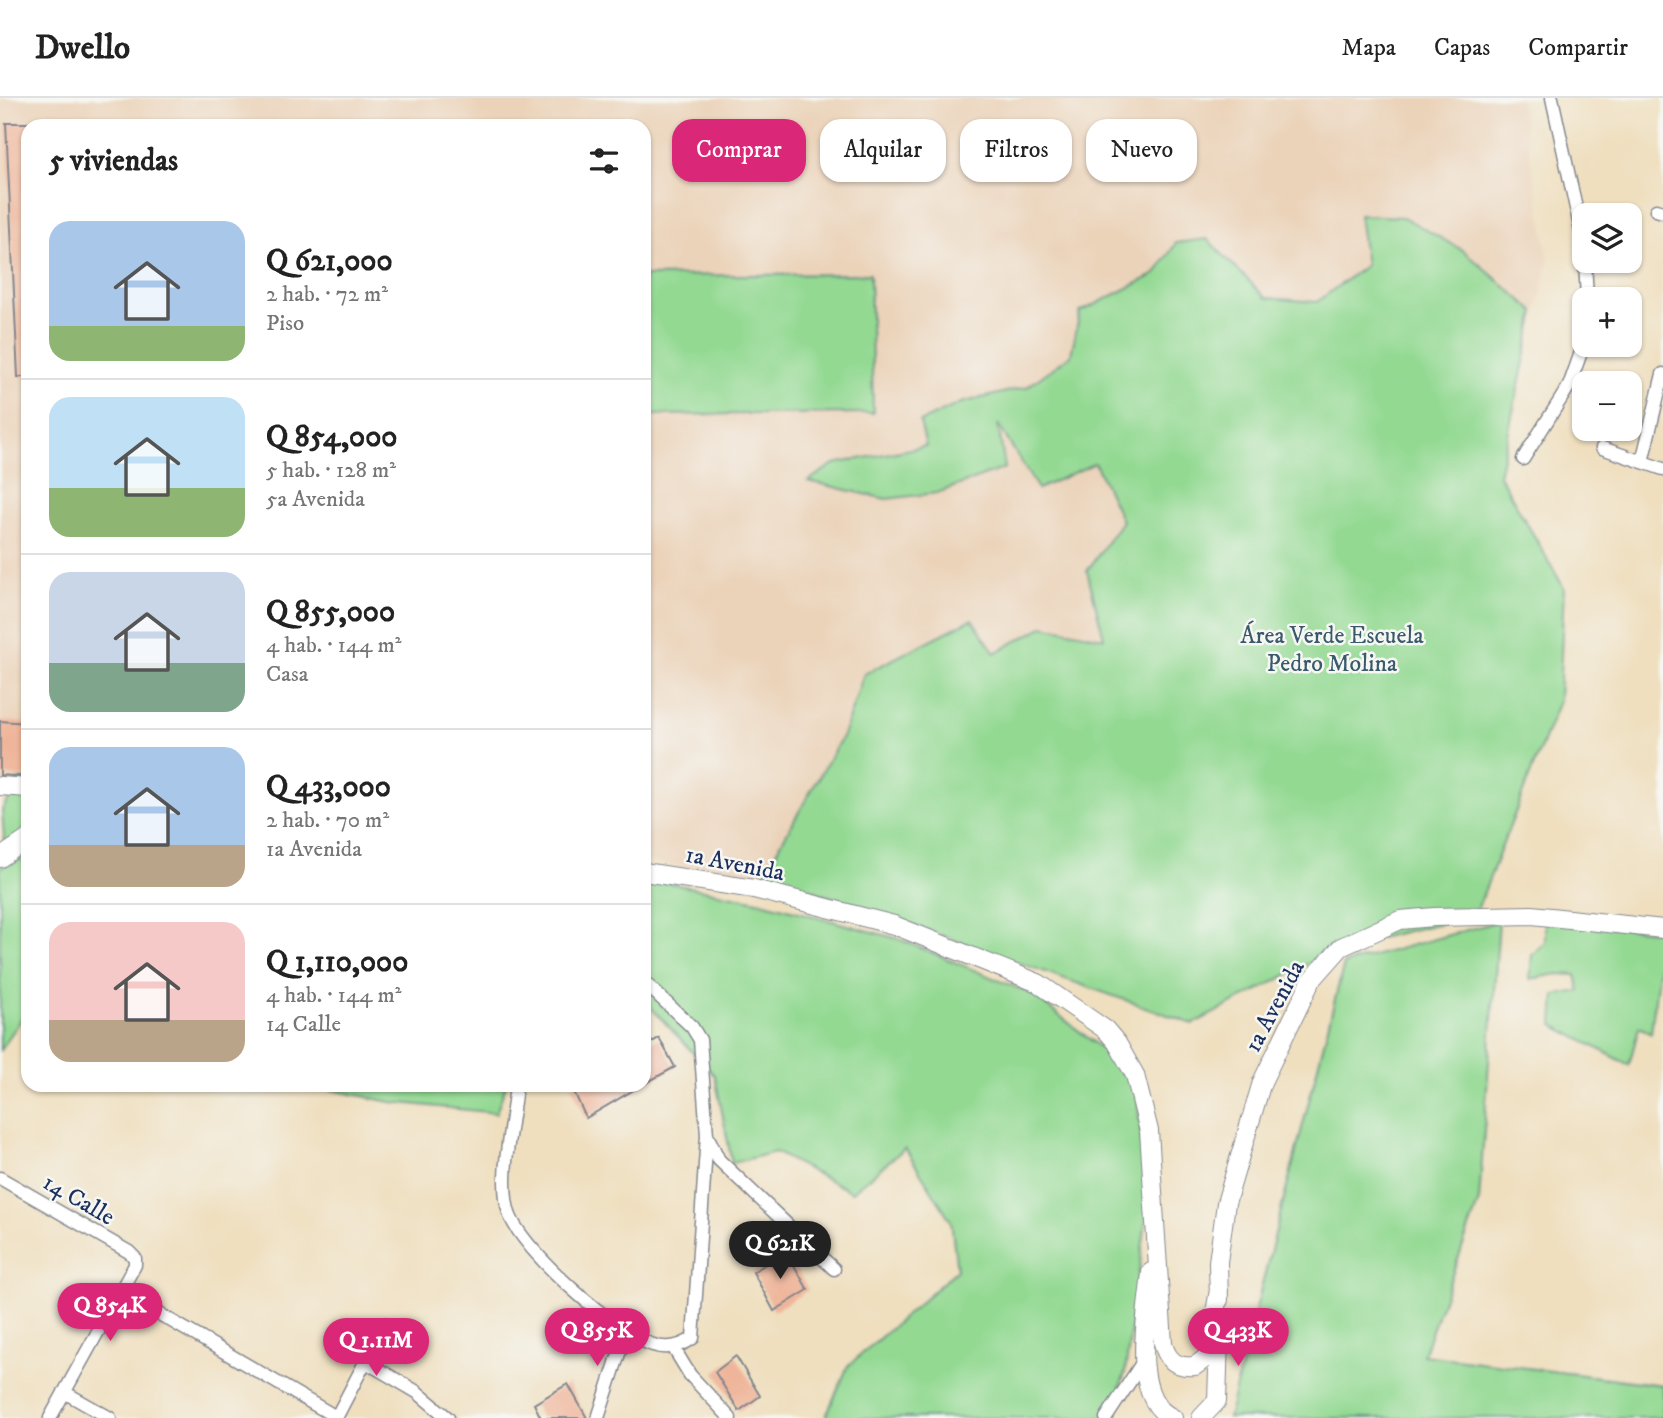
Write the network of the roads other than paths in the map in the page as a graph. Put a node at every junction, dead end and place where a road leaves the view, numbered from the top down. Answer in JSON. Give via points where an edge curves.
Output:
{"nodes":[{"id":1,"x":1552,"y":98,"type":"edge"},
{"id":2,"x":1575,"y":203,"type":"edge"},
{"id":3,"x":1579,"y":357,"type":"edge"},
{"id":4,"x":1662,"y":374,"type":"edge"},
{"id":5,"x":1602,"y":448,"type":"dead end"},
{"id":6,"x":1523,"y":459,"type":"dead end"},
{"id":7,"x":1642,"y":462,"type":"junction"},
{"id":8,"x":1663,"y":469,"type":"edge"},
{"id":9,"x":0,"y":786,"type":"edge"},
{"id":10,"x":21,"y":788,"type":"edge"},
{"id":11,"x":21,"y":844,"type":"edge"},
{"id":12,"x":0,"y":858,"type":"edge"},
{"id":13,"x":651,"y":873,"type":"edge"},
{"id":14,"x":1663,"y":929,"type":"edge"},
{"id":15,"x":651,"y":989,"type":"edge"},
{"id":16,"x":515,"y":1092,"type":"edge"},
{"id":17,"x":707,"y":1135,"type":"junction"},
{"id":18,"x":0,"y":1178,"type":"edge"},
{"id":19,"x":1156,"y":1206,"type":"junction"},
{"id":20,"x":834,"y":1269,"type":"dead end"},
{"id":21,"x":1219,"y":1290,"type":"junction"},
{"id":22,"x":120,"y":1291,"type":"junction"},
{"id":23,"x":385,"y":1324,"type":"dead end"},
{"id":24,"x":627,"y":1329,"type":"junction"},
{"id":25,"x":673,"y":1347,"type":"junction"},
{"id":26,"x":1144,"y":1360,"type":"junction"},
{"id":27,"x":366,"y":1362,"type":"junction"},
{"id":28,"x":64,"y":1392,"type":"junction"},
{"id":29,"x":337,"y":1417,"type":"edge"},
{"id":30,"x":50,"y":1418,"type":"edge"},
{"id":31,"x":110,"y":1418,"type":"edge"},
{"id":32,"x":448,"y":1418,"type":"edge"},
{"id":33,"x":598,"y":1418,"type":"edge"},
{"id":34,"x":730,"y":1418,"type":"edge"},
{"id":35,"x":1106,"y":1418,"type":"edge"},
{"id":36,"x":1173,"y":1418,"type":"edge"},
{"id":37,"x":1200,"y":1418,"type":"edge"}],
"edges":[{"from":1,"to":2,"type":"street"},
{"from":3,"to":6,"type":"street","via":[[1569,386]]},
{"from":4,"to":7,"type":"street"},
{"from":5,"to":7,"type":"street"},
{"from":7,"to":8,"type":"street"},
{"from":9,"to":10,"type":"main road"},
{"from":11,"to":12,"type":"main road"},
{"from":13,"to":19,"type":"main road","name":"1a Avenida","via":[[754,889],[894,925],[1038,983],[1089,1016],[1117,1043],[1135,1076],[1149,1131]]},
{"from":14,"to":21,"type":"main road","name":"1a Avenida","via":[[1532,915],[1434,917],[1400,920],[1341,947],[1311,981],[1262,1082],[1226,1203]]},
{"from":15,"to":17,"type":"street","via":[[700,1040]]},
{"from":16,"to":24,"type":"street","via":[[506,1191],[512,1219],[528,1245],[553,1270],[594,1308]]},
{"from":17,"to":20,"type":"street","via":[[719,1160],[737,1179]]},
{"from":17,"to":25,"type":"street","via":[[693,1338]]},
{"from":18,"to":22,"type":"street","name":"14 Calle","via":[[129,1252],[135,1265]]},
{"from":19,"to":21,"type":"main road","name":"1a Avenida","via":[[1163,1343],[1175,1364],[1195,1366],[1207,1357]]},
{"from":19,"to":26,"type":"main road","name":"1a Avenida"},
{"from":21,"to":37,"type":"main road","name":"1a Avenida","via":[[1217,1401]]},
{"from":22,"to":28,"type":"street"},
{"from":22,"to":29,"type":"street"},
{"from":23,"to":27,"type":"street"},
{"from":24,"to":25,"type":"street","via":[[653,1345]]},
{"from":24,"to":33,"type":"street"},
{"from":25,"to":34,"type":"street","via":[[690,1375]]},
{"from":26,"to":35,"type":"street"},
{"from":26,"to":36,"type":"main road","name":"1a Avenida","via":[[1146,1384],[1155,1404]]},
{"from":27,"to":29,"type":"street"},
{"from":27,"to":32,"type":"street","via":[[417,1392]]},
{"from":28,"to":30,"type":"street"},
{"from":28,"to":31,"type":"street"}]}
